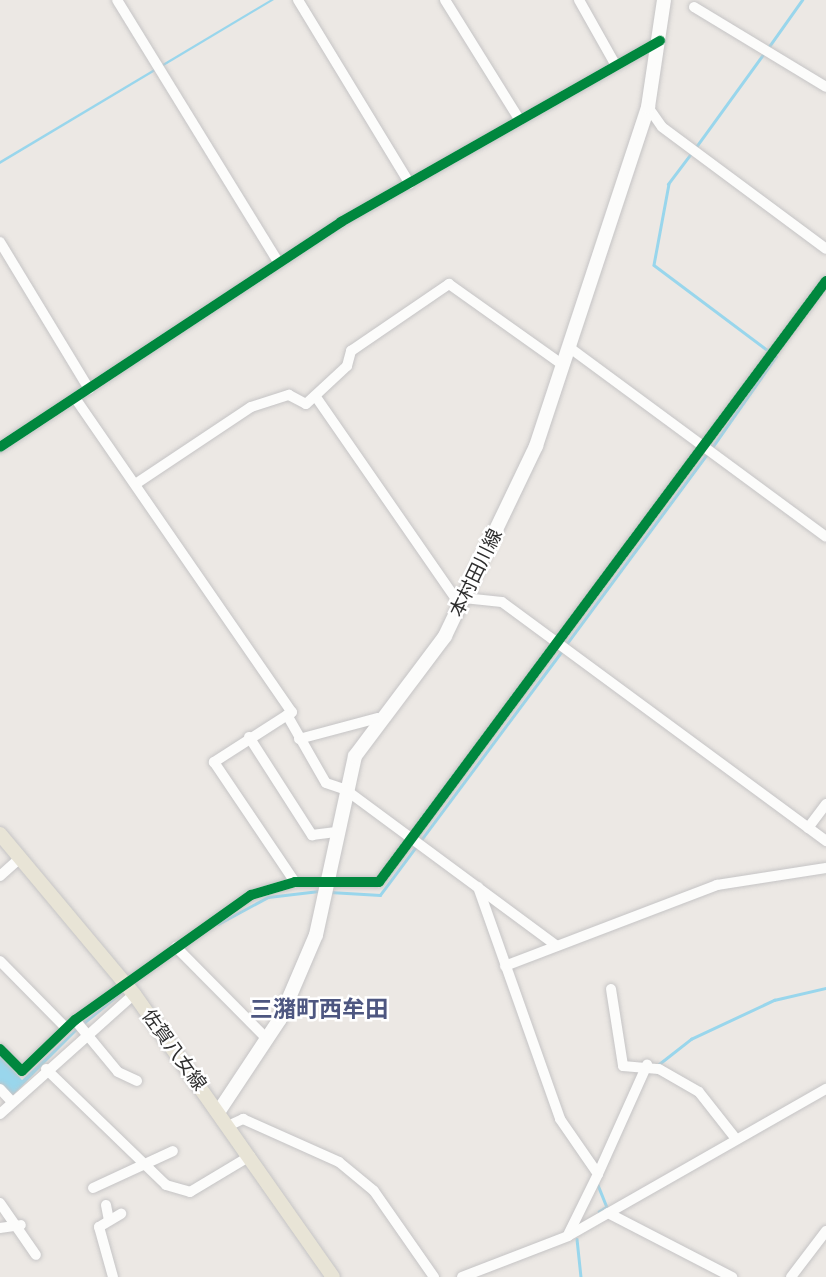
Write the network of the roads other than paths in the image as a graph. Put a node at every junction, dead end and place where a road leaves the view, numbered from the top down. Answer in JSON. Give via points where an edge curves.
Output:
{"nodes":[{"id":1,"x":117,"y":0,"type":"edge"},
{"id":2,"x":298,"y":0,"type":"edge"},
{"id":3,"x":445,"y":0,"type":"edge"},
{"id":4,"x":579,"y":0,"type":"edge"},
{"id":5,"x":664,"y":0,"type":"edge"},
{"id":6,"x":694,"y":7,"type":"dead end"},
{"id":7,"x":660,"y":41,"type":"junction"},
{"id":8,"x":615,"y":64,"type":"junction"},
{"id":9,"x":826,"y":87,"type":"edge"},
{"id":10,"x":648,"y":107,"type":"junction"},
{"id":11,"x":519,"y":119,"type":"junction"},
{"id":12,"x":410,"y":184,"type":"junction"},
{"id":13,"x":0,"y":242,"type":"edge"},
{"id":14,"x":826,"y":248,"type":"edge"},
{"id":15,"x":278,"y":262,"type":"junction"},
{"id":16,"x":826,"y":281,"type":"edge"},
{"id":17,"x":570,"y":348,"type":"junction"},
{"id":18,"x":564,"y":365,"type":"junction"},
{"id":19,"x":89,"y":389,"type":"junction"},
{"id":20,"x":316,"y":397,"type":"junction"},
{"id":21,"x":75,"y":398,"type":"junction"},
{"id":22,"x":0,"y":447,"type":"edge"},
{"id":23,"x":705,"y":447,"type":"junction"},
{"id":24,"x":137,"y":483,"type":"junction"},
{"id":25,"x":826,"y":537,"type":"edge"},
{"id":26,"x":462,"y":601,"type":"junction"},
{"id":27,"x":559,"y":644,"type":"junction"},
{"id":28,"x":286,"y":715,"type":"junction"},
{"id":29,"x":379,"y":718,"type":"junction"},
{"id":30,"x":249,"y":737,"type":"junction"},
{"id":31,"x":299,"y":739,"type":"junction"},
{"id":32,"x":346,"y":790,"type":"junction"},
{"id":33,"x":826,"y":804,"type":"edge"},
{"id":34,"x":808,"y":828,"type":"junction"},
{"id":35,"x":338,"y":832,"type":"junction"},
{"id":36,"x":0,"y":834,"type":"edge"},
{"id":37,"x":413,"y":838,"type":"junction"},
{"id":38,"x":826,"y":841,"type":"edge"},
{"id":39,"x":20,"y":858,"type":"junction"},
{"id":40,"x":826,"y":868,"type":"edge"},
{"id":41,"x":0,"y":876,"type":"edge"},
{"id":42,"x":295,"y":882,"type":"junction"},
{"id":43,"x":329,"y":883,"type":"junction"},
{"id":44,"x":478,"y":887,"type":"junction"},
{"id":45,"x":557,"y":946,"type":"junction"},
{"id":46,"x":176,"y":947,"type":"junction"},
{"id":47,"x":0,"y":961,"type":"edge"},
{"id":48,"x":505,"y":966,"type":"junction"},
{"id":49,"x":611,"y":989,"type":"dead end"},
{"id":50,"x":131,"y":990,"type":"junction"},
{"id":51,"x":75,"y":1020,"type":"junction"},
{"id":52,"x":66,"y":1028,"type":"junction"},
{"id":53,"x":85,"y":1033,"type":"junction"},
{"id":54,"x":267,"y":1039,"type":"junction"},
{"id":55,"x":0,"y":1049,"type":"edge"},
{"id":56,"x":647,"y":1065,"type":"junction"},
{"id":57,"x":46,"y":1069,"type":"junction"},
{"id":58,"x":137,"y":1082,"type":"dead end"},
{"id":59,"x":0,"y":1090,"type":"edge"},
{"id":60,"x":826,"y":1090,"type":"edge"},
{"id":61,"x":12,"y":1102,"type":"junction"},
{"id":62,"x":219,"y":1111,"type":"junction"},
{"id":63,"x":0,"y":1114,"type":"edge"},
{"id":64,"x":228,"y":1126,"type":"junction"},
{"id":65,"x":736,"y":1139,"type":"junction"},
{"id":66,"x":173,"y":1151,"type":"dead end"},
{"id":67,"x":250,"y":1156,"type":"junction"},
{"id":68,"x":137,"y":1163,"type":"junction"},
{"id":69,"x":598,"y":1174,"type":"junction"},
{"id":70,"x":93,"y":1188,"type":"dead end"},
{"id":71,"x":0,"y":1203,"type":"edge"},
{"id":72,"x":106,"y":1205,"type":"dead end"},
{"id":73,"x":608,"y":1213,"type":"junction"},
{"id":74,"x":121,"y":1214,"type":"dead end"},
{"id":75,"x":109,"y":1220,"type":"junction"},
{"id":76,"x":21,"y":1225,"type":"junction"},
{"id":77,"x":0,"y":1228,"type":"edge"},
{"id":78,"x":826,"y":1231,"type":"edge"},
{"id":79,"x":568,"y":1236,"type":"junction"},
{"id":80,"x":36,"y":1255,"type":"dead end"},
{"id":81,"x":113,"y":1277,"type":"edge"},
{"id":82,"x":333,"y":1277,"type":"edge"},
{"id":83,"x":434,"y":1277,"type":"edge"},
{"id":84,"x":462,"y":1277,"type":"edge"},
{"id":85,"x":732,"y":1277,"type":"edge"},
{"id":86,"x":791,"y":1277,"type":"edge"}],
"edges":[{"from":1,"to":15,"type":"street"},
{"from":2,"to":12,"type":"street"},
{"from":3,"to":11,"type":"street"},
{"from":4,"to":8,"type":"street"},
{"from":5,"to":7,"type":"main road","name":"本村田川線"},
{"from":6,"to":9,"type":"street"},
{"from":7,"to":8,"type":"street"},
{"from":7,"to":10,"type":"main road","name":"本村田川線"},
{"from":8,"to":11,"type":"street"},
{"from":10,"to":14,"type":"street","via":[[662,127]]},
{"from":10,"to":17,"type":"main road","name":"本村田川線"},
{"from":11,"to":12,"type":"street"},
{"from":12,"to":15,"type":"street"},
{"from":13,"to":19,"type":"street"},
{"from":15,"to":19,"type":"street"},
{"from":16,"to":23,"type":"street"},
{"from":17,"to":18,"type":"main road","name":"本村田川線"},
{"from":17,"to":23,"type":"street"},
{"from":18,"to":20,"type":"street","via":[[449,284],[351,351],[347,366]]},
{"from":18,"to":26,"type":"main road","name":"本村田川線","via":[[536,446]]},
{"from":19,"to":21,"type":"street"},
{"from":20,"to":24,"type":"street","via":[[306,404],[289,395],[251,407]]},
{"from":20,"to":26,"type":"street"},
{"from":21,"to":22,"type":"street"},
{"from":21,"to":24,"type":"street"},
{"from":23,"to":25,"type":"street"},
{"from":23,"to":27,"type":"street"},
{"from":24,"to":28,"type":"street","via":[[292,712]]},
{"from":26,"to":27,"type":"street","via":[[502,602]]},
{"from":26,"to":29,"type":"main road","name":"本村田川線","via":[[429,663]]},
{"from":27,"to":34,"type":"street"},
{"from":27,"to":37,"type":"street"},
{"from":28,"to":30,"type":"street"},
{"from":28,"to":31,"type":"street"},
{"from":29,"to":31,"type":"street"},
{"from":29,"to":32,"type":"main road","name":"本村田川線","via":[[355,756]]},
{"from":30,"to":35,"type":"street","via":[[312,835]]},
{"from":30,"to":42,"type":"street","via":[[214,762]]},
{"from":31,"to":32,"type":"street","via":[[326,783]]},
{"from":32,"to":35,"type":"main road","name":"本村田川線"},
{"from":32,"to":37,"type":"street"},
{"from":33,"to":34,"type":"street"},
{"from":34,"to":38,"type":"street"},
{"from":35,"to":43,"type":"main road","name":"本村田川線"},
{"from":36,"to":39,"type":"main road","name":"佐賀八女線"},
{"from":37,"to":43,"type":"street","via":[[379,882]]},
{"from":37,"to":44,"type":"street"},
{"from":39,"to":41,"type":"street"},
{"from":39,"to":50,"type":"main road","name":"佐賀八女線"},
{"from":40,"to":45,"type":"street","via":[[718,886]]},
{"from":42,"to":43,"type":"street"},
{"from":42,"to":46,"type":"street","via":[[251,895]]},
{"from":43,"to":54,"type":"main road","name":"本村田川線","via":[[316,935]]},
{"from":44,"to":45,"type":"street"},
{"from":44,"to":48,"type":"street"},
{"from":45,"to":48,"type":"street"},
{"from":46,"to":50,"type":"street"},
{"from":46,"to":54,"type":"street"},
{"from":47,"to":52,"type":"street"},
{"from":48,"to":69,"type":"street","via":[[560,1119]]},
{"from":49,"to":56,"type":"street","via":[[623,1066]]},
{"from":50,"to":51,"type":"street"},
{"from":50,"to":53,"type":"street"},
{"from":50,"to":62,"type":"main road","name":"佐賀八女線"},
{"from":51,"to":52,"type":"street"},
{"from":51,"to":53,"type":"street"},
{"from":52,"to":55,"type":"street","via":[[22,1071]]},
{"from":53,"to":57,"type":"street"},
{"from":53,"to":58,"type":"street","via":[[118,1072]]},
{"from":54,"to":62,"type":"main road","name":"本村田川線"},
{"from":56,"to":65,"type":"street","via":[[705,1096]]},
{"from":56,"to":69,"type":"street"},
{"from":57,"to":61,"type":"street"},
{"from":57,"to":68,"type":"street"},
{"from":59,"to":61,"type":"street"},
{"from":60,"to":65,"type":"street"},
{"from":61,"to":63,"type":"street"},
{"from":62,"to":64,"type":"main road","name":"佐賀八女線"},
{"from":64,"to":67,"type":"main road","name":"佐賀八女線"},
{"from":64,"to":83,"type":"street","via":[[243,1119],[339,1162],[374,1191]]},
{"from":65,"to":73,"type":"street"},
{"from":66,"to":68,"type":"street"},
{"from":67,"to":68,"type":"street","via":[[190,1192],[166,1185]]},
{"from":67,"to":82,"type":"main road","name":"佐賀八女線"},
{"from":68,"to":70,"type":"street"},
{"from":69,"to":79,"type":"street"},
{"from":71,"to":76,"type":"street"},
{"from":72,"to":75,"type":"street"},
{"from":73,"to":79,"type":"street"},
{"from":73,"to":85,"type":"street"},
{"from":74,"to":75,"type":"street"},
{"from":75,"to":81,"type":"street","via":[[99,1227],[99,1236]]},
{"from":76,"to":77,"type":"street"},
{"from":76,"to":80,"type":"street"},
{"from":78,"to":86,"type":"street"},
{"from":79,"to":84,"type":"street"}]}
